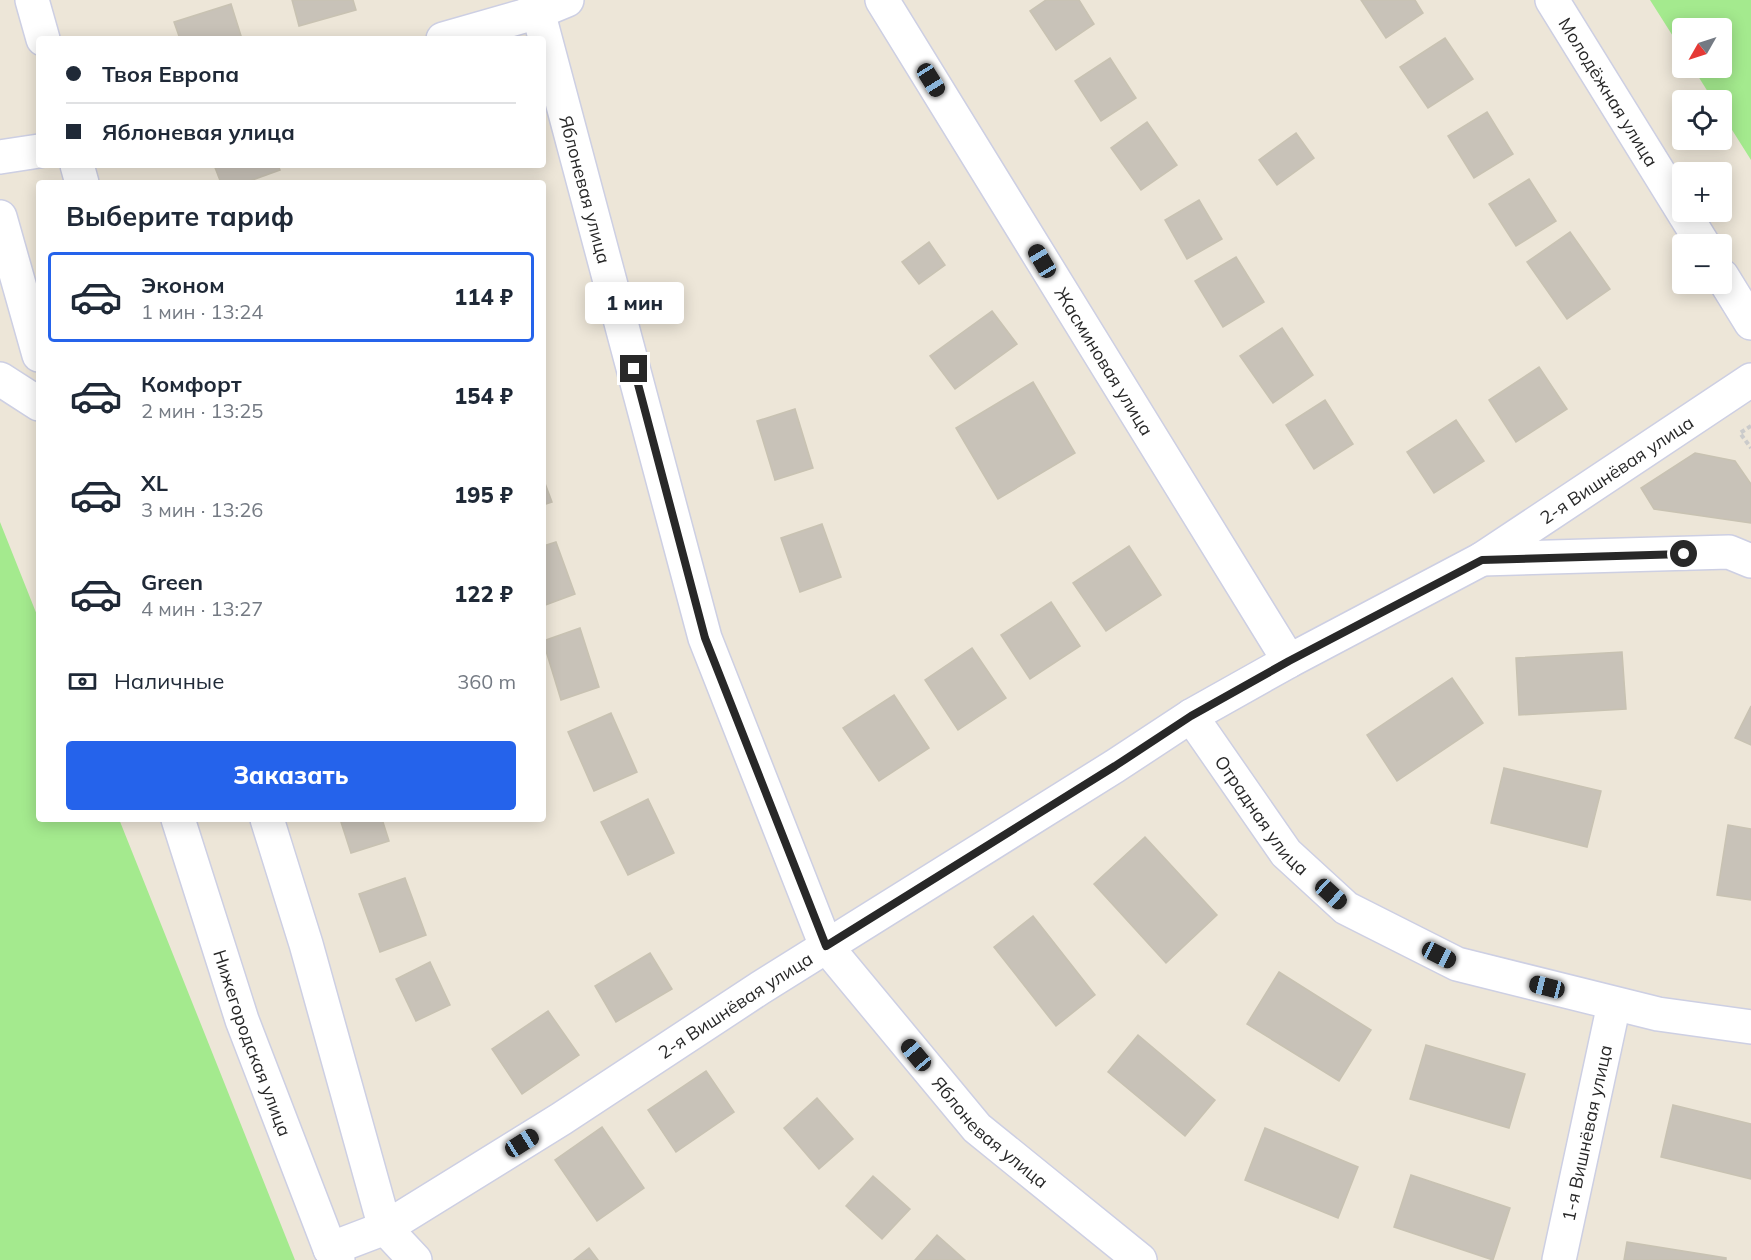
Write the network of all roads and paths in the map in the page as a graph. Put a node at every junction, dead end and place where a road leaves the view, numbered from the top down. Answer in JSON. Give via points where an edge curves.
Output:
{"nodes":[{"id":1,"x":32,"y":0,"type":"edge"},
{"id":2,"x":882,"y":0,"type":"edge"},
{"id":3,"x":1552,"y":0,"type":"edge"},
{"id":4,"x":547,"y":4,"type":"edge"},
{"id":5,"x":42,"y":36,"type":"edge"},
{"id":6,"x":452,"y":36,"type":"edge"},
{"id":7,"x":36,"y":151,"type":"edge"},
{"id":8,"x":0,"y":157,"type":"edge"},
{"id":9,"x":0,"y":217,"type":"edge"},
{"id":10,"x":1697,"y":234,"type":"edge"},
{"id":11,"x":6,"y":261,"type":"edge"},
{"id":12,"x":1732,"y":292,"type":"edge"},
{"id":13,"x":1751,"y":323,"type":"edge"},
{"id":14,"x":36,"y":346,"type":"edge"},
{"id":15,"x":0,"y":379,"type":"edge"},
{"id":16,"x":1751,"y":380,"type":"edge"},
{"id":17,"x":36,"y":402,"type":"edge"},
{"id":18,"x":1751,"y":426,"type":"edge"},
{"id":19,"x":1751,"y":448,"type":"edge"},
{"id":20,"x":1482,"y":560,"type":"junction"},
{"id":21,"x":1751,"y":561,"type":"edge"},
{"id":22,"x":1289,"y":661,"type":"junction"},
{"id":23,"x":1191,"y":716,"type":"junction"},
{"id":24,"x":179,"y":822,"type":"edge"},
{"id":25,"x":268,"y":822,"type":"edge"},
{"id":26,"x":826,"y":946,"type":"junction"},
{"id":27,"x":1614,"y":1004,"type":"junction"},
{"id":28,"x":1751,"y":1027,"type":"edge"},
{"id":29,"x":385,"y":1228,"type":"junction"},
{"id":30,"x":334,"y":1255,"type":"edge"},
{"id":31,"x":415,"y":1260,"type":"edge"},
{"id":32,"x":1140,"y":1260,"type":"edge"},
{"id":33,"x":1559,"y":1260,"type":"edge"}],
"edges":[{"from":1,"to":5,"type":"street"},
{"from":2,"to":22,"type":"street","name":"Жасминовая улица"},
{"from":3,"to":10,"type":"street","name":"Молодёжная улица"},
{"from":4,"to":6,"type":"street"},
{"from":4,"to":26,"type":"street","name":"Яблоневая улица","via":[[705,638]]},
{"from":7,"to":8,"type":"street"},
{"from":9,"to":11,"type":"street"},
{"from":11,"to":14,"type":"street"},
{"from":12,"to":13,"type":"street"},
{"from":15,"to":17,"type":"street"},
{"from":16,"to":20,"type":"street","name":"2-я Вишнёвая улица"},
{"from":18,"to":19,"type":"path","via":[[1740,433]]},
{"from":20,"to":21,"type":"street","name":"2-я Вишнёвая улица","via":[[1729,552]]},
{"from":20,"to":22,"type":"street","name":"2-я Вишнёвая улица"},
{"from":22,"to":23,"type":"street","name":"2-я Вишнёвая улица"},
{"from":23,"to":26,"type":"street","name":"2-я Вишнёвая улица"},
{"from":23,"to":27,"type":"street","name":"Отрадная улица","via":[[1286,853],[1346,908],[1457,964]]},
{"from":24,"to":30,"type":"street","name":"Нижегородская улица","via":[[242,1020]]},
{"from":25,"to":29,"type":"street"},
{"from":26,"to":29,"type":"street","name":"2-я Вишнёвая улица"},
{"from":26,"to":32,"type":"street","name":"Яблоневая улица","via":[[977,1128]]},
{"from":27,"to":28,"type":"street","name":"Отрадная улица"},
{"from":27,"to":33,"type":"street","name":"1-я Вишнёвая улица"},
{"from":29,"to":30,"type":"street","name":"2-я Вишнёвая улица"},
{"from":29,"to":31,"type":"street"}]}
